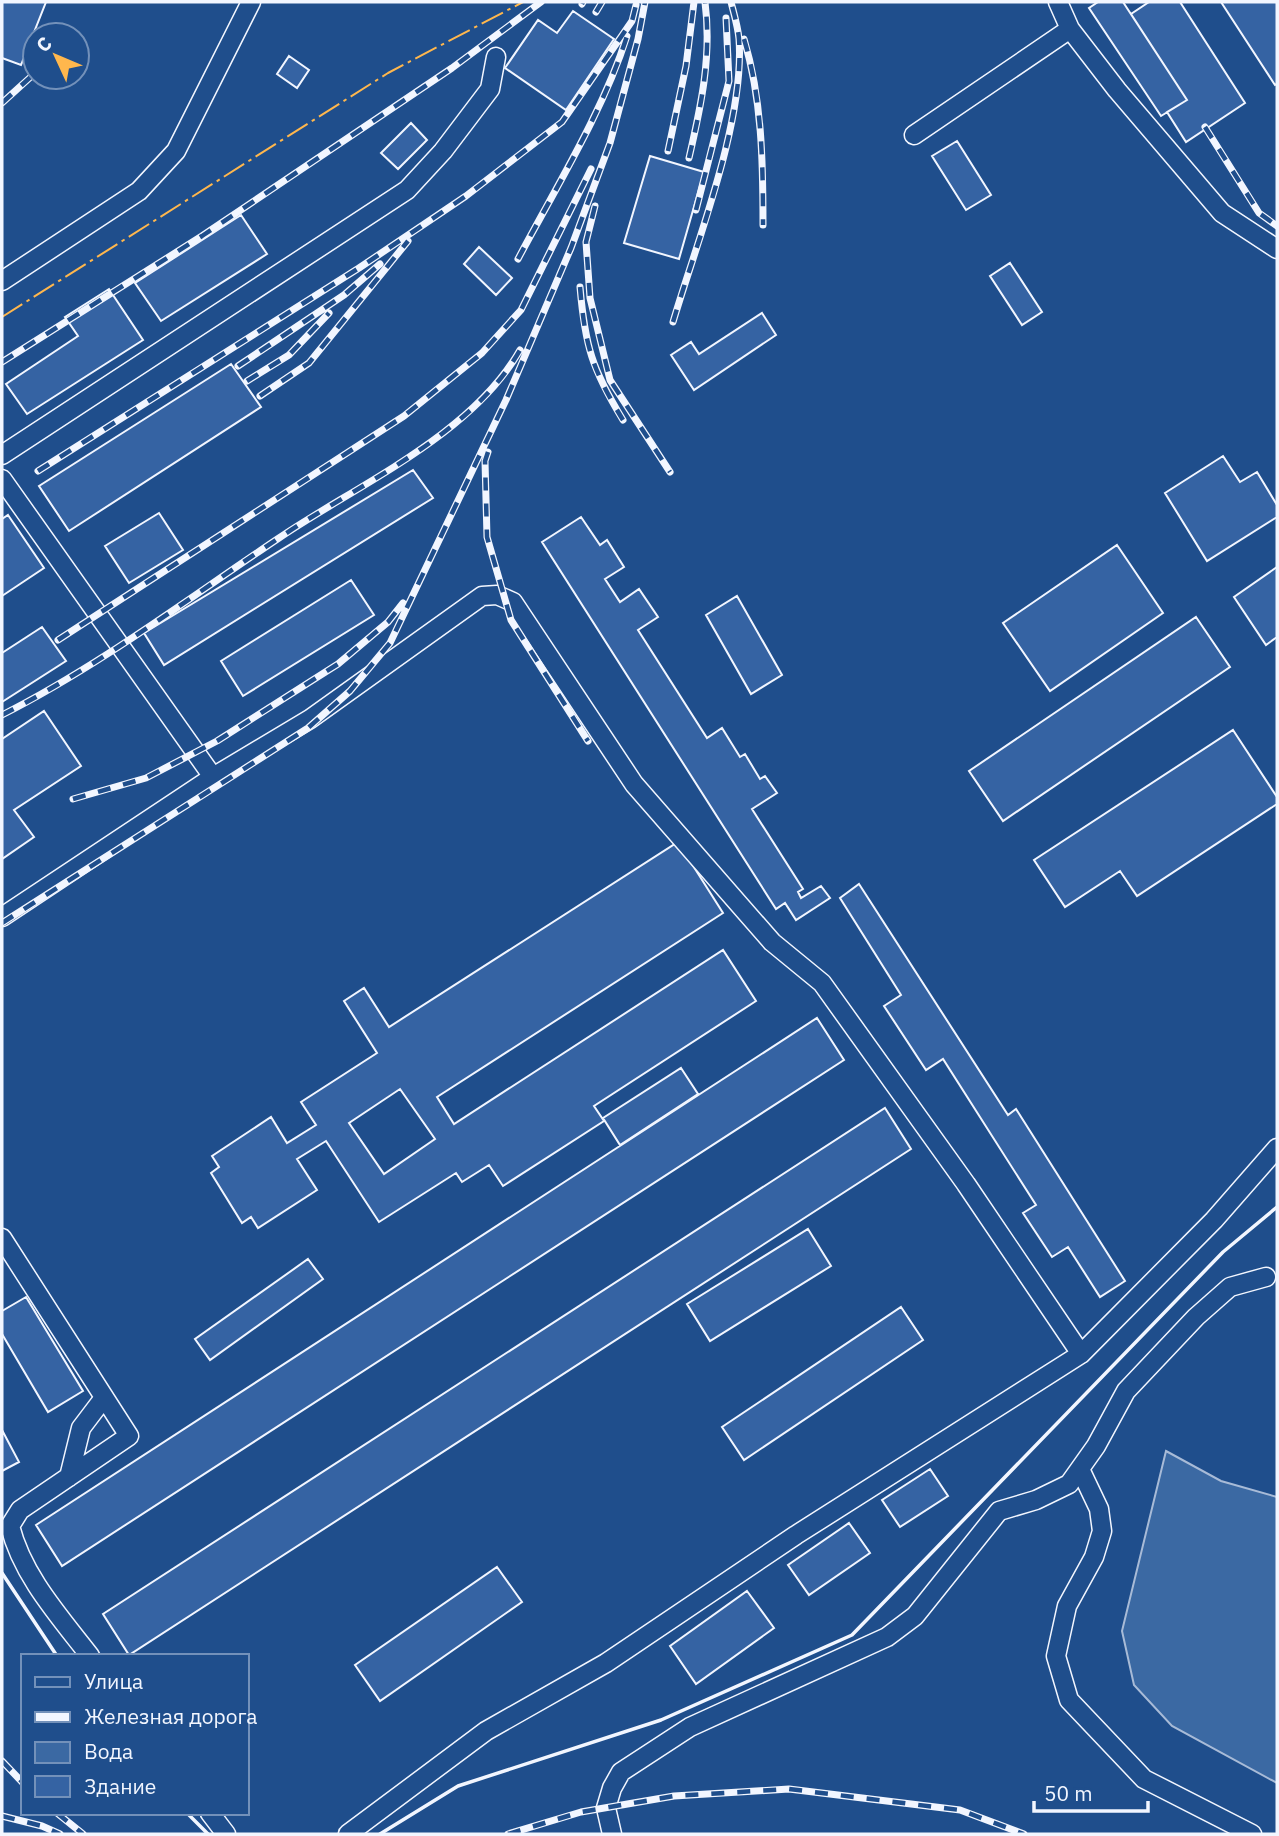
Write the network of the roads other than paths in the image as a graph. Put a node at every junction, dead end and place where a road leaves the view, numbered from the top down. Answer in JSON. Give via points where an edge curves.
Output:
{"nodes":[{"id":1,"x":251,"y":2,"type":"edge"},
{"id":2,"x":1058,"y":2,"type":"edge"},
{"id":3,"x":1070,"y":29,"type":"junction"},
{"id":4,"x":496,"y":57,"type":"dead end"},
{"id":5,"x":914,"y":135,"type":"dead end"},
{"id":6,"x":1277,"y":249,"type":"edge"},
{"id":7,"x":2,"y":281,"type":"edge"},
{"id":8,"x":2,"y":455,"type":"edge"},
{"id":9,"x":2,"y":479,"type":"edge"},
{"id":10,"x":213,"y":777,"type":"junction"},
{"id":11,"x":2,"y":917,"type":"edge"},
{"id":12,"x":1277,"y":1148,"type":"edge"},
{"id":13,"x":2,"y":1238,"type":"edge"},
{"id":14,"x":1266,"y":1277,"type":"dead end"},
{"id":15,"x":1081,"y":1354,"type":"junction"},
{"id":16,"x":103,"y":1399,"type":"junction"},
{"id":17,"x":1080,"y":1469,"type":"junction"},
{"id":18,"x":69,"y":1477,"type":"junction"},
{"id":19,"x":88,"y":1654,"type":"edge"},
{"id":20,"x":212,"y":1815,"type":"edge"},
{"id":21,"x":226,"y":1834,"type":"edge"},
{"id":22,"x":348,"y":1834,"type":"edge"},
{"id":23,"x":612,"y":1834,"type":"edge"},
{"id":24,"x":1252,"y":1834,"type":"edge"}],
"edges":[{"from":1,"to":7,"type":"street","via":[[176,151],[139,191]]},
{"from":2,"to":3,"type":"street"},
{"from":3,"to":5,"type":"street"},
{"from":3,"to":6,"type":"street","via":[[1222,213]]},
{"from":4,"to":8,"type":"street","via":[[490,89],[407,190]]},
{"from":9,"to":10,"type":"street"},
{"from":10,"to":11,"type":"street"},
{"from":10,"to":15,"type":"street","via":[[310,719],[482,596],[497,595],[513,602],[634,783],[772,942],[822,984]]},
{"from":12,"to":15,"type":"street","via":[[1214,1220]]},
{"from":13,"to":16,"type":"street"},
{"from":14,"to":17,"type":"street","via":[[1230,1287],[1196,1317],[1126,1391]]},
{"from":15,"to":22,"type":"street","via":[[796,1535],[606,1663],[486,1731]]},
{"from":16,"to":18,"type":"street","via":[[81,1428]]},
{"from":16,"to":18,"type":"street","via":[[130,1436]]},
{"from":17,"to":23,"type":"street","via":[[1069,1484],[999,1511],[915,1616],[887,1637],[690,1727],[621,1772],[606,1808]]},
{"from":17,"to":24,"type":"street","via":[[1099,1509],[1102,1531],[1094,1557],[1067,1606],[1056,1657],[1069,1700],[1144,1779]]},
{"from":18,"to":19,"type":"street","via":[[20,1510],[10,1526],[16,1549],[49,1603]]},
{"from":20,"to":21,"type":"street"}]}
